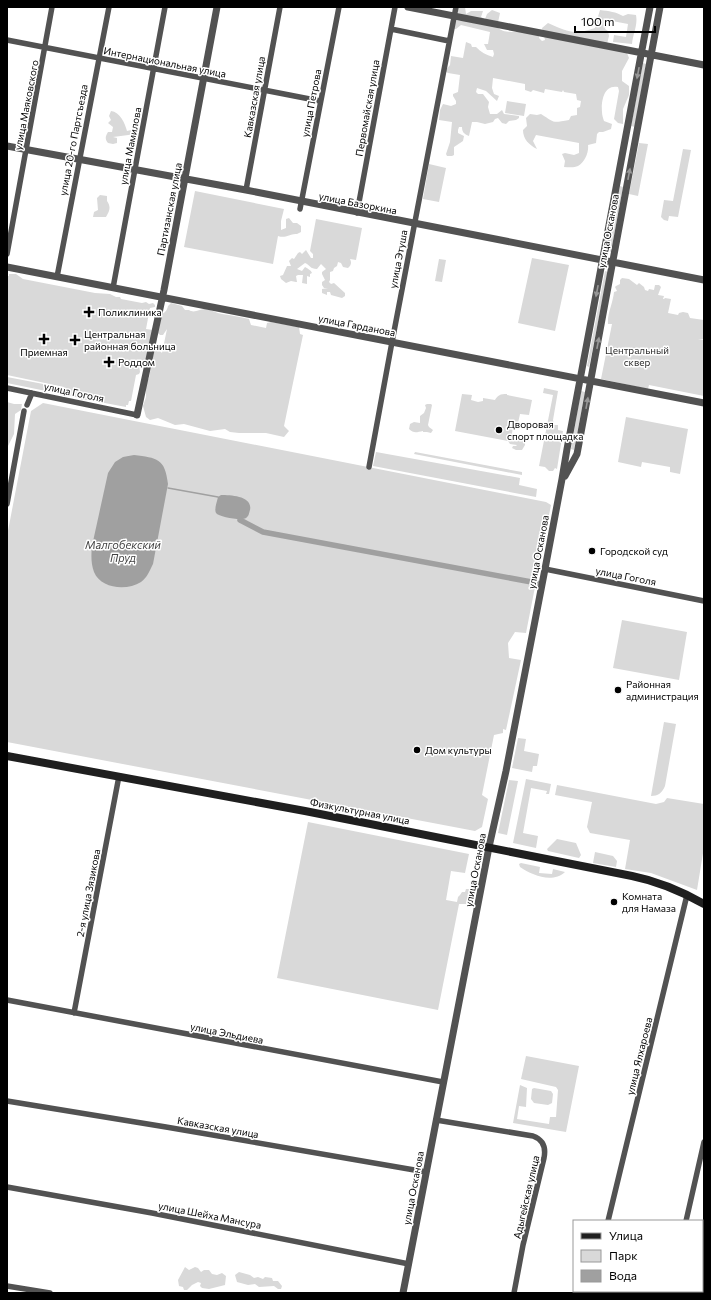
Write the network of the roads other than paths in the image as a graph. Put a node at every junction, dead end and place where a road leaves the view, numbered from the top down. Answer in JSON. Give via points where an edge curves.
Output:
{"nodes":[{"id":1,"x":52,"y":7,"type":"edge"},
{"id":2,"x":109,"y":7,"type":"edge"},
{"id":3,"x":165,"y":7,"type":"edge"},
{"id":4,"x":217,"y":7,"type":"edge"},
{"id":5,"x":280,"y":7,"type":"edge"},
{"id":6,"x":339,"y":7,"type":"edge"},
{"id":7,"x":395,"y":7,"type":"edge"},
{"id":8,"x":408,"y":7,"type":"edge"},
{"id":9,"x":456,"y":7,"type":"edge"},
{"id":10,"x":650,"y":7,"type":"edge"},
{"id":11,"x":660,"y":7,"type":"edge"},
{"id":12,"x":454,"y":17,"type":"junction"},
{"id":13,"x":391,"y":29,"type":"junction"},
{"id":14,"x":7,"y":40,"type":"edge"},
{"id":15,"x":449,"y":41,"type":"junction"},
{"id":16,"x":46,"y":47,"type":"junction"},
{"id":17,"x":641,"y":53,"type":"junction"},
{"id":18,"x":652,"y":54,"type":"junction"},
{"id":19,"x":98,"y":58,"type":"junction"},
{"id":20,"x":704,"y":65,"type":"edge"},
{"id":21,"x":154,"y":69,"type":"junction"},
{"id":22,"x":204,"y":79,"type":"junction"},
{"id":23,"x":264,"y":90,"type":"junction"},
{"id":24,"x":320,"y":102,"type":"junction"},
{"id":25,"x":7,"y":146,"type":"edge"},
{"id":26,"x":27,"y":149,"type":"junction"},
{"id":27,"x":79,"y":159,"type":"junction"},
{"id":28,"x":135,"y":170,"type":"junction"},
{"id":29,"x":185,"y":179,"type":"junction"},
{"id":30,"x":246,"y":190,"type":"junction"},
{"id":31,"x":301,"y":205,"type":"junction"},
{"id":32,"x":357,"y":212,"type":"junction"},
{"id":33,"x":414,"y":224,"type":"junction"},
{"id":34,"x":7,"y":254,"type":"edge"},
{"id":35,"x":603,"y":260,"type":"junction"},
{"id":36,"x":613,"y":262,"type":"junction"},
{"id":37,"x":7,"y":267,"type":"edge"},
{"id":38,"x":57,"y":276,"type":"junction"},
{"id":39,"x":704,"y":280,"type":"edge"},
{"id":40,"x":113,"y":288,"type":"junction"},
{"id":41,"x":162,"y":297,"type":"junction"},
{"id":42,"x":392,"y":342,"type":"junction"},
{"id":43,"x":580,"y":379,"type":"junction"},
{"id":44,"x":591,"y":381,"type":"junction"},
{"id":45,"x":7,"y":388,"type":"edge"},
{"id":46,"x":32,"y":393,"type":"junction"},
{"id":47,"x":704,"y":403,"type":"edge"},
{"id":48,"x":137,"y":415,"type":"joint"},
{"id":49,"x":369,"y":467,"type":"dead end"},
{"id":50,"x":562,"y":479,"type":"junction"},
{"id":51,"x":7,"y":504,"type":"edge"},
{"id":52,"x":545,"y":569,"type":"junction"},
{"id":53,"x":704,"y":601,"type":"edge"},
{"id":54,"x":7,"y":756,"type":"edge"},
{"id":55,"x":120,"y":776,"type":"junction"},
{"id":56,"x":489,"y":847,"type":"junction"},
{"id":57,"x":687,"y":895,"type":"junction"},
{"id":58,"x":704,"y":904,"type":"edge"},
{"id":59,"x":7,"y":1000,"type":"edge"},
{"id":60,"x":74,"y":1013,"type":"junction"},
{"id":61,"x":443,"y":1082,"type":"junction"},
{"id":62,"x":7,"y":1101,"type":"edge"},
{"id":63,"x":436,"y":1120,"type":"junction"},
{"id":64,"x":704,"y":1142,"type":"edge"},
{"id":65,"x":426,"y":1172,"type":"junction"},
{"id":66,"x":7,"y":1187,"type":"edge"},
{"id":67,"x":608,"y":1220,"type":"edge"},
{"id":68,"x":686,"y":1220,"type":"edge"},
{"id":69,"x":409,"y":1264,"type":"junction"},
{"id":70,"x":7,"y":1286,"type":"edge"},
{"id":71,"x":50,"y":1293,"type":"edge"},
{"id":72,"x":403,"y":1293,"type":"edge"},
{"id":73,"x":514,"y":1293,"type":"edge"}],
"edges":[{"from":1,"to":16,"type":"street","name":"улица Маяковского"},
{"from":2,"to":19,"type":"street","name":"улица 20-го Партсъезда"},
{"from":3,"to":21,"type":"street","name":"улица Мамилова"},
{"from":4,"to":22,"type":"street","name":"Партизанская улица"},
{"from":5,"to":23,"type":"street","name":"Кавказская улица"},
{"from":6,"to":24,"type":"street","name":"улица Петрова"},
{"from":7,"to":13,"type":"street","name":"Первомайская улица"},
{"from":8,"to":12,"type":"street"},
{"from":9,"to":12,"type":"street","name":"улица Этуша"},
{"from":10,"to":17,"type":"street","name":"улица Осканова"},
{"from":11,"to":18,"type":"street","name":"улица Осканова"},
{"from":12,"to":15,"type":"street","name":"улица Этуша"},
{"from":12,"to":17,"type":"street"},
{"from":13,"to":15,"type":"street"},
{"from":13,"to":32,"type":"street","name":"Первомайская улица"},
{"from":14,"to":16,"type":"street","name":"Интернациональная улица"},
{"from":15,"to":33,"type":"street","name":"улица Этуша"},
{"from":16,"to":19,"type":"street","name":"Интернациональная улица"},
{"from":16,"to":26,"type":"street","name":"улица Маяковского"},
{"from":17,"to":18,"type":"street"},
{"from":17,"to":35,"type":"street","name":"улица Осканова","one_way":true},
{"from":18,"to":20,"type":"street"},
{"from":36,"to":18,"type":"street","name":"улица Осканова","one_way":true},
{"from":19,"to":21,"type":"street","name":"Интернациональная улица"},
{"from":19,"to":27,"type":"street","name":"улица 20-го Партсъезда"},
{"from":21,"to":22,"type":"street","name":"Интернациональная улица"},
{"from":21,"to":28,"type":"street","name":"улица Мамилова"},
{"from":22,"to":23,"type":"street","name":"Интернациональная улица"},
{"from":22,"to":29,"type":"street","name":"Партизанская улица"},
{"from":23,"to":24,"type":"street","name":"Интернациональная улица"},
{"from":23,"to":30,"type":"street","name":"Кавказская улица"},
{"from":24,"to":31,"type":"street","name":"улица Петрова"},
{"from":25,"to":26,"type":"street","name":"улица Базоркина"},
{"from":26,"to":27,"type":"street","name":"улица Базоркина"},
{"from":26,"to":34,"type":"street","name":"улица Маяковского"},
{"from":27,"to":28,"type":"street","name":"улица Базоркина"},
{"from":27,"to":38,"type":"street","name":"улица 20-го Партсъезда"},
{"from":28,"to":29,"type":"street","name":"улица Базоркина"},
{"from":28,"to":40,"type":"street","name":"улица Мамилова"},
{"from":29,"to":30,"type":"street","name":"улица Базоркина"},
{"from":29,"to":41,"type":"street","name":"Партизанская улица"},
{"from":30,"to":31,"type":"street","name":"улица Базоркина"},
{"from":31,"to":32,"type":"street","name":"улица Базоркина"},
{"from":32,"to":33,"type":"street","name":"улица Базоркина"},
{"from":33,"to":35,"type":"street","name":"улица Базоркина"},
{"from":33,"to":42,"type":"street","name":"улица Этуша"},
{"from":35,"to":36,"type":"street","name":"улица Базоркина"},
{"from":35,"to":43,"type":"street","name":"улица Осканова","one_way":true},
{"from":36,"to":39,"type":"street","name":"улица Базоркина"},
{"from":44,"to":36,"type":"street","name":"улица Осканова","one_way":true},
{"from":37,"to":38,"type":"street","name":"улица Гарданова"},
{"from":38,"to":40,"type":"street","name":"улица Гарданова"},
{"from":40,"to":41,"type":"street","name":"улица Гарданова"},
{"from":41,"to":42,"type":"street","name":"улица Гарданова"},
{"from":41,"to":48,"type":"street","name":"Партизанская улица"},
{"from":42,"to":43,"type":"street","name":"улица Гарданова"},
{"from":42,"to":49,"type":"street","name":"улица Этуша"},
{"from":43,"to":44,"type":"street","name":"улица Гарданова"},
{"from":43,"to":50,"type":"street","name":"улица Осканова"},
{"from":44,"to":47,"type":"street","name":"улица Гарданова"},
{"from":50,"to":44,"type":"street","name":"улица Осканова","one_way":true,"via":[[577,454]]},
{"from":45,"to":46,"type":"street","name":"улица Гоголя"},
{"from":46,"to":48,"type":"street","name":"улица Гоголя"},
{"from":46,"to":51,"type":"street","via":[[25,408]]},
{"from":50,"to":52,"type":"street","name":"улица Осканова"},
{"from":52,"to":53,"type":"street","name":"улица Гоголя"},
{"from":52,"to":56,"type":"street","name":"улица Осканова"},
{"from":54,"to":55,"type":"main road","name":"Физкультурная улица"},
{"from":55,"to":56,"type":"main road","name":"Физкультурная улица"},
{"from":55,"to":60,"type":"street","name":"2-я улица Зязикова"},
{"from":56,"to":57,"type":"main road","name":"Физкультурная улица","via":[[647,879]]},
{"from":56,"to":61,"type":"street","name":"улица Осканова"},
{"from":57,"to":58,"type":"main road","name":"Физкультурная улица"},
{"from":57,"to":67,"type":"street","name":"улица Ялхароева"},
{"from":59,"to":60,"type":"street","name":"улица Эльдиева"},
{"from":60,"to":61,"type":"street","name":"улица Эльдиева"},
{"from":61,"to":63,"type":"street","name":"улица Осканова"},
{"from":62,"to":65,"type":"street","name":"Кавказская улица"},
{"from":63,"to":65,"type":"street","name":"улица Осканова"},
{"from":63,"to":73,"type":"street","name":"Адыгейская улица","via":[[533,1136],[543,1142],[544,1158]]},
{"from":64,"to":68,"type":"street"},
{"from":65,"to":69,"type":"street","name":"улица Осканова"},
{"from":66,"to":69,"type":"street","name":"улица Шейха Мансура"},
{"from":69,"to":72,"type":"street","name":"улица Осканова"},
{"from":70,"to":71,"type":"street"}]}
